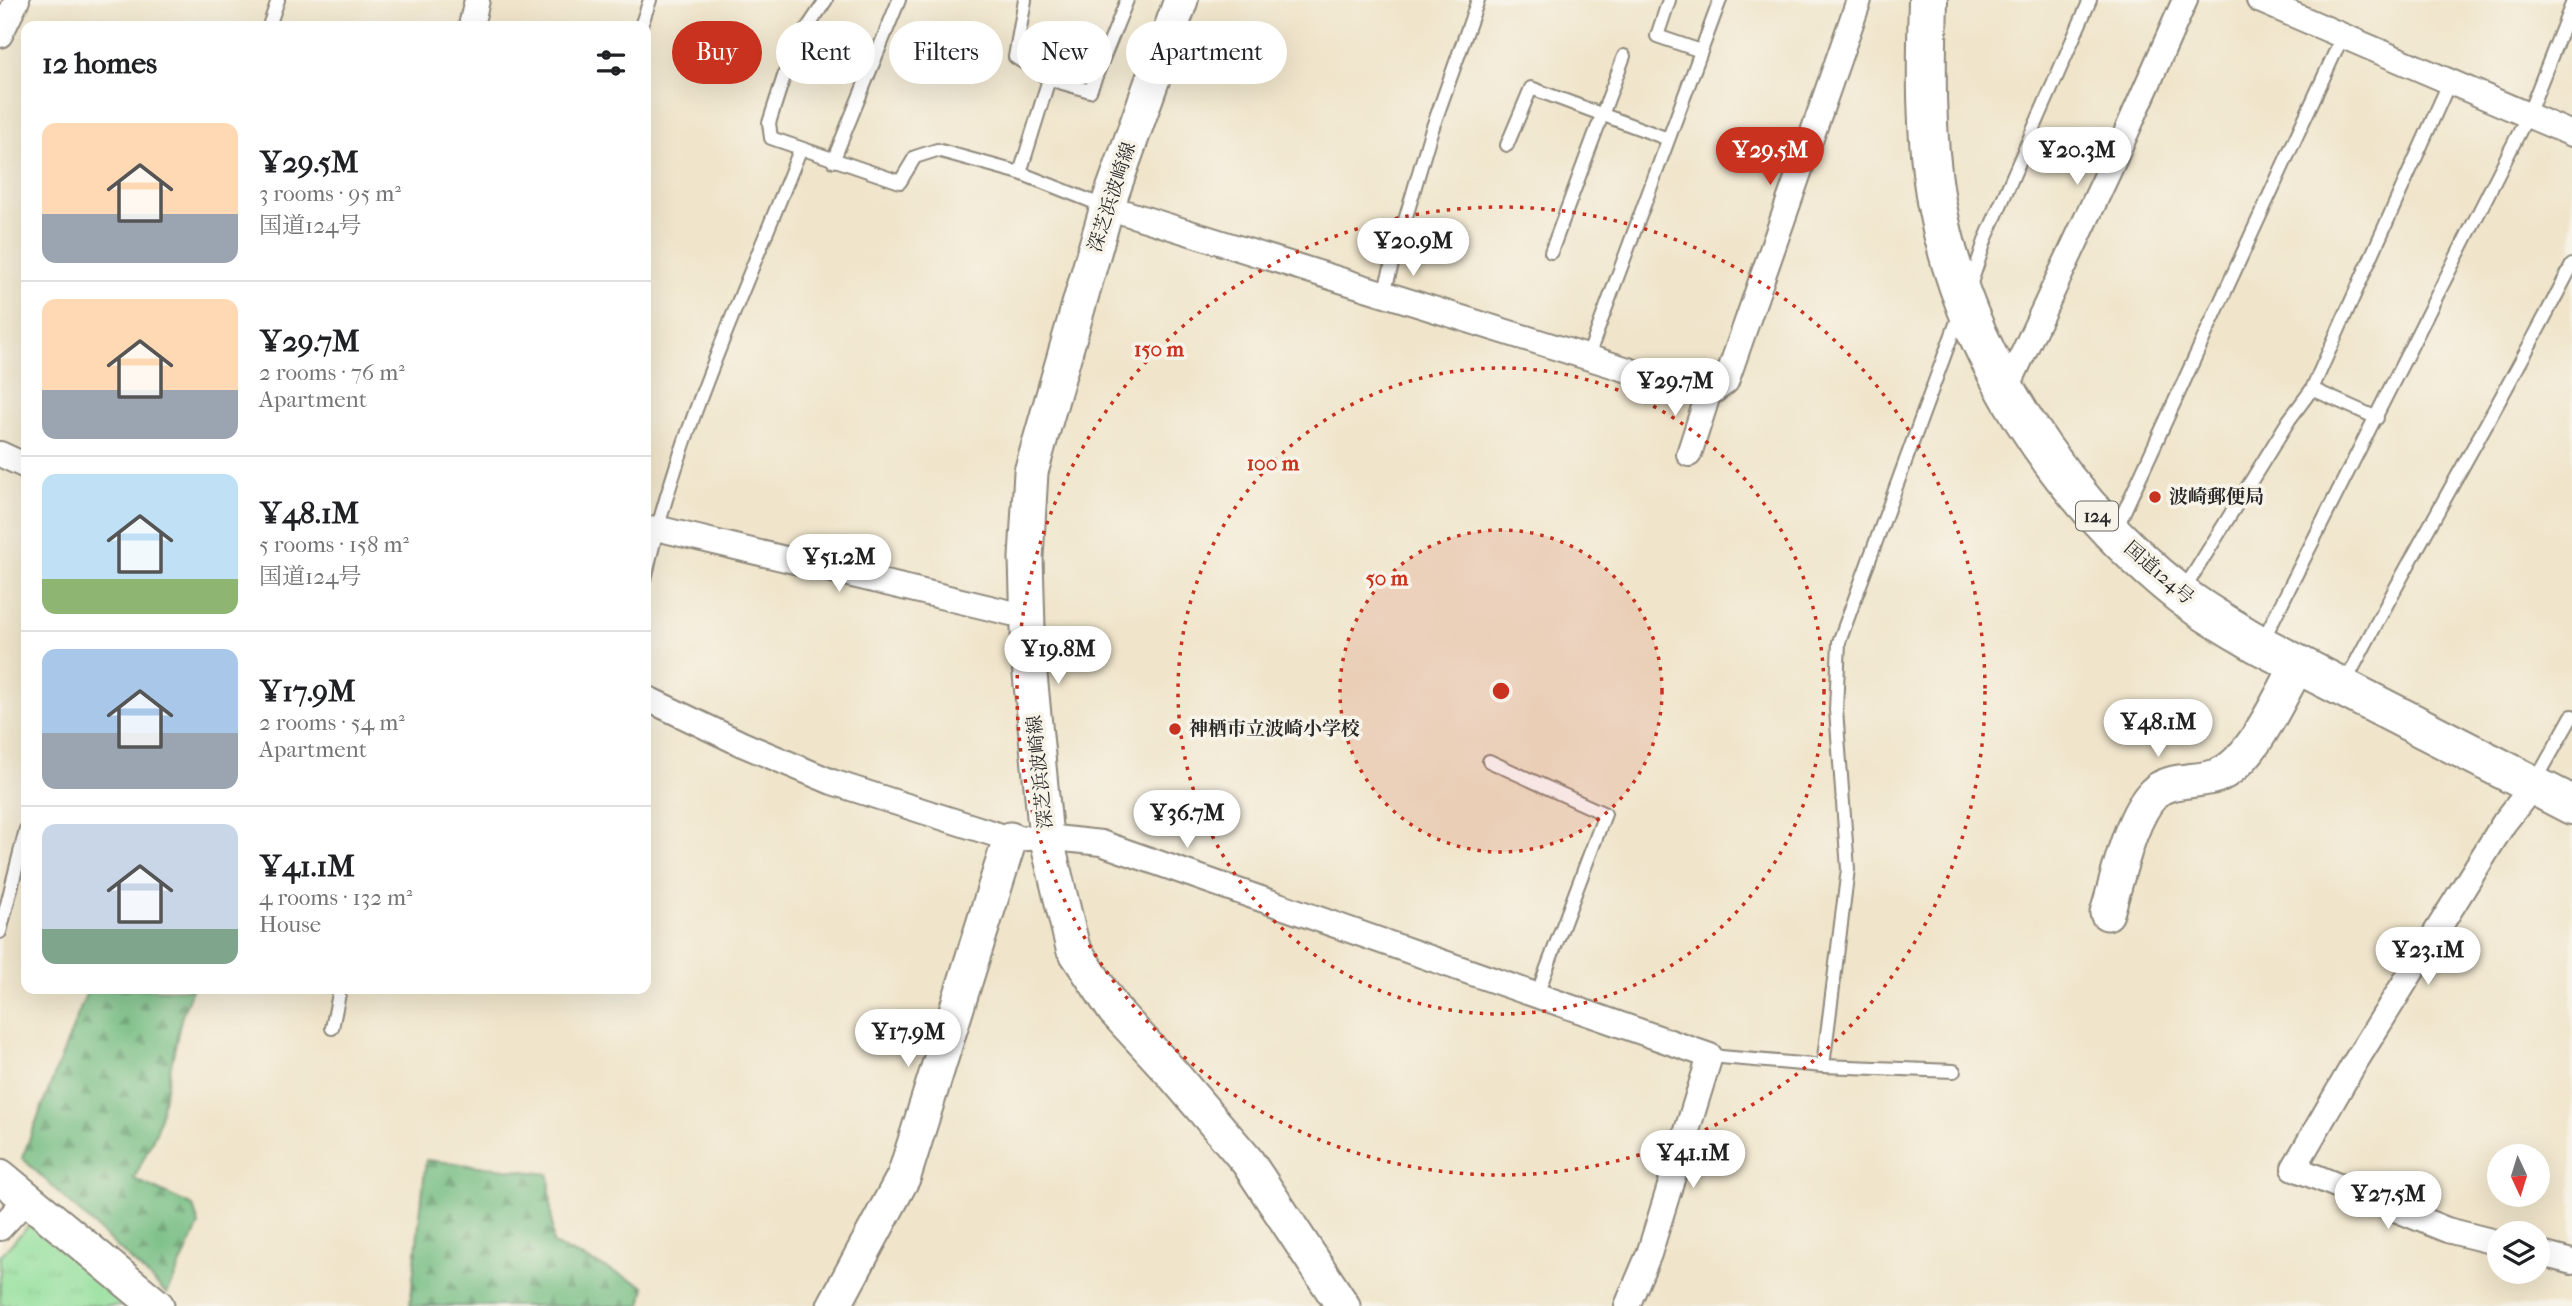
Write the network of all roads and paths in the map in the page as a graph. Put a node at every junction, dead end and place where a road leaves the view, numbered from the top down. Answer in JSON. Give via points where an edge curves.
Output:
{"nodes":[{"id":1,"x":16,"y":0,"type":"edge"},
{"id":2,"x":278,"y":0,"type":"edge"},
{"id":3,"x":477,"y":0,"type":"edge"},
{"id":4,"x":650,"y":0,"type":"edge"},
{"id":5,"x":826,"y":0,"type":"edge"},
{"id":6,"x":1025,"y":0,"type":"edge"},
{"id":7,"x":1127,"y":0,"type":"edge"},
{"id":8,"x":1181,"y":0,"type":"edge"},
{"id":9,"x":1478,"y":0,"type":"edge"},
{"id":10,"x":1669,"y":0,"type":"edge"},
{"id":11,"x":1720,"y":0,"type":"edge"},
{"id":12,"x":1859,"y":0,"type":"edge"},
{"id":13,"x":1927,"y":0,"type":"edge"},
{"id":14,"x":2090,"y":0,"type":"edge"},
{"id":15,"x":2185,"y":0,"type":"edge"},
{"id":16,"x":2259,"y":0,"type":"edge"},
{"id":17,"x":895,"y":1,"type":"edge"},
{"id":18,"x":2572,"y":4,"type":"edge"},
{"id":19,"x":272,"y":21,"type":"edge"},
{"id":20,"x":472,"y":21,"type":"edge"},
{"id":21,"x":643,"y":21,"type":"edge"},
{"id":22,"x":1021,"y":21,"type":"edge"},
{"id":23,"x":0,"y":35,"type":"edge"},
{"id":24,"x":2343,"y":35,"type":"junction"},
{"id":25,"x":1112,"y":37,"type":"edge"},
{"id":26,"x":1701,"y":51,"type":"junction"},
{"id":27,"x":1624,"y":56,"type":"dead end"},
{"id":28,"x":2451,"y":82,"type":"junction"},
{"id":29,"x":1047,"y":84,"type":"edge"},
{"id":30,"x":1066,"y":84,"type":"edge"},
{"id":31,"x":1093,"y":84,"type":"edge"},
{"id":32,"x":1602,"y":115,"type":"junction"},
{"id":33,"x":2528,"y":115,"type":"junction"},
{"id":34,"x":2572,"y":134,"type":"edge"},
{"id":35,"x":1668,"y":139,"type":"junction"},
{"id":36,"x":1507,"y":145,"type":"dead end"},
{"id":37,"x":800,"y":150,"type":"junction"},
{"id":38,"x":833,"y":160,"type":"junction"},
{"id":39,"x":1020,"y":173,"type":"junction"},
{"id":40,"x":1107,"y":207,"type":"junction"},
{"id":41,"x":1551,"y":252,"type":"dead end"},
{"id":42,"x":2572,"y":265,"type":"edge"},
{"id":43,"x":1384,"y":292,"type":"junction"},
{"id":44,"x":1965,"y":299,"type":"junction"},
{"id":45,"x":1587,"y":359,"type":"junction"},
{"id":46,"x":2312,"y":389,"type":"junction"},
{"id":47,"x":2006,"y":390,"type":"junction"},
{"id":48,"x":1708,"y":395,"type":"junction"},
{"id":49,"x":2377,"y":418,"type":"junction"},
{"id":50,"x":0,"y":454,"type":"edge"},
{"id":51,"x":1689,"y":454,"type":"dead end"},
{"id":52,"x":21,"y":464,"type":"edge"},
{"id":53,"x":656,"y":528,"type":"junction"},
{"id":54,"x":2114,"y":534,"type":"junction"},
{"id":55,"x":651,"y":552,"type":"edge"},
{"id":56,"x":2180,"y":595,"type":"junction"},
{"id":57,"x":1028,"y":614,"type":"junction"},
{"id":58,"x":2260,"y":645,"type":"junction"},
{"id":59,"x":2298,"y":665,"type":"junction"},
{"id":60,"x":2342,"y":688,"type":"junction"},
{"id":61,"x":651,"y":700,"type":"edge"},
{"id":62,"x":2572,"y":716,"type":"edge"},
{"id":63,"x":1489,"y":761,"type":"dead end"},
{"id":64,"x":2533,"y":786,"type":"junction"},
{"id":65,"x":2572,"y":805,"type":"edge"},
{"id":66,"x":1046,"y":837,"type":"junction"},
{"id":67,"x":1010,"y":839,"type":"junction"},
{"id":68,"x":21,"y":849,"type":"edge"},
{"id":69,"x":2107,"y":913,"type":"dead end"},
{"id":70,"x":0,"y":932,"type":"edge"},
{"id":71,"x":339,"y":994,"type":"edge"},
{"id":72,"x":1536,"y":997,"type":"junction"},
{"id":73,"x":332,"y":1028,"type":"dead end"},
{"id":74,"x":1710,"y":1056,"type":"junction"},
{"id":75,"x":1823,"y":1066,"type":"junction"},
{"id":76,"x":1954,"y":1071,"type":"dead end"},
{"id":77,"x":0,"y":1176,"type":"edge"},
{"id":78,"x":27,"y":1199,"type":"junction"},
{"id":79,"x":0,"y":1228,"type":"edge"},
{"id":80,"x":2487,"y":1240,"type":"edge"},
{"id":81,"x":2550,"y":1256,"type":"edge"},
{"id":82,"x":2572,"y":1262,"type":"edge"},
{"id":83,"x":157,"y":1306,"type":"edge"},
{"id":84,"x":834,"y":1306,"type":"edge"},
{"id":85,"x":1343,"y":1306,"type":"edge"},
{"id":86,"x":1627,"y":1306,"type":"edge"}],
"edges":[{"from":1,"to":23,"type":"street"},
{"from":2,"to":19,"type":"lane"},
{"from":3,"to":20,"type":"street"},
{"from":4,"to":21,"type":"lane"},
{"from":5,"to":37,"type":"lane","via":[[792,51],[769,123],[772,138]]},
{"from":6,"to":22,"type":"lane"},
{"from":7,"to":25,"type":"lane"},
{"from":8,"to":40,"type":"main road","name":"深芝浜波崎線"},
{"from":9,"to":43,"type":"lane","via":[[1430,135]]},
{"from":10,"to":26,"type":"lane","via":[[1657,36]]},
{"from":11,"to":26,"type":"lane"},
{"from":12,"to":48,"type":"street","via":[[1726,382]]},
{"from":13,"to":44,"type":"highway","name":"国道124号","number":"124","via":[[1930,155],[1937,203]]},
{"from":14,"to":44,"type":"lane","via":[[1986,239]]},
{"from":15,"to":47,"type":"street"},
{"from":16,"to":24,"type":"street"},
{"from":17,"to":38,"type":"lane"},
{"from":18,"to":33,"type":"lane"},
{"from":24,"to":28,"type":"street"},
{"from":24,"to":54,"type":"lane"},
{"from":26,"to":35,"type":"lane"},
{"from":27,"to":32,"type":"lane"},
{"from":28,"to":33,"type":"street"},
{"from":28,"to":46,"type":"lane"},
{"from":29,"to":39,"type":"lane"},
{"from":30,"to":31,"type":"lane","via":[[1090,91]]},
{"from":32,"to":35,"type":"lane"},
{"from":32,"to":36,"type":"lane","via":[[1531,88]]},
{"from":32,"to":41,"type":"lane"},
{"from":33,"to":34,"type":"street"},
{"from":33,"to":49,"type":"lane"},
{"from":35,"to":45,"type":"lane"},
{"from":37,"to":38,"type":"lane"},
{"from":37,"to":53,"type":"lane"},
{"from":38,"to":39,"type":"lane","via":[[900,182],[915,157],[937,150]]},
{"from":39,"to":40,"type":"lane"},
{"from":40,"to":43,"type":"street"},
{"from":40,"to":57,"type":"main road","name":"深芝浜波崎線","via":[[1031,472]]},
{"from":42,"to":60,"type":"lane"},
{"from":43,"to":45,"type":"street"},
{"from":44,"to":47,"type":"highway","name":"国道124号","number":"124"},
{"from":44,"to":75,"type":"lane","via":[[1839,642],[1836,710],[1848,869]]},
{"from":45,"to":48,"type":"street"},
{"from":46,"to":49,"type":"lane"},
{"from":46,"to":56,"type":"lane"},
{"from":47,"to":54,"type":"highway","name":"国道124号","number":"124","via":[[2035,439]]},
{"from":48,"to":51,"type":"street"},
{"from":49,"to":58,"type":"lane"},
{"from":50,"to":52,"type":"street"},
{"from":53,"to":55,"type":"lane"},
{"from":53,"to":57,"type":"street"},
{"from":54,"to":56,"type":"highway","name":"国道124号","number":"124"},
{"from":56,"to":58,"type":"highway","name":"国道124号","number":"124"},
{"from":57,"to":66,"type":"main road","name":"深芝浜波崎線"},
{"from":58,"to":59,"type":"highway","name":"国道124号","number":"124"},
{"from":59,"to":60,"type":"highway","name":"国道124号","number":"124"},
{"from":59,"to":69,"type":"main road","via":[[2235,765],[2218,775],[2165,785],[2144,805]]},
{"from":60,"to":64,"type":"highway","name":"国道124号","number":"124"},
{"from":61,"to":67,"type":"street","via":[[832,782]]},
{"from":62,"to":64,"type":"lane"},
{"from":63,"to":72,"type":"lane","via":[[1605,814]]},
{"from":64,"to":65,"type":"highway","name":"国道124号","number":"124"},
{"from":64,"to":80,"type":"street","via":[[2504,823],[2294,1168],[2447,1230]]},
{"from":66,"to":67,"type":"street"},
{"from":66,"to":72,"type":"street","via":[[1101,844]]},
{"from":66,"to":85,"type":"main road","name":"深芝浜波崎線","via":[[1073,948],[1114,1010],[1247,1161]]},
{"from":67,"to":84,"type":"main road","via":[[904,1177]]},
{"from":68,"to":70,"type":"lane"},
{"from":71,"to":73,"type":"lane"},
{"from":72,"to":74,"type":"street"},
{"from":74,"to":75,"type":"lane"},
{"from":74,"to":86,"type":"street","via":[[1649,1254]]},
{"from":75,"to":76,"type":"lane"},
{"from":77,"to":78,"type":"main road"},
{"from":78,"to":79,"type":"street"},
{"from":78,"to":83,"type":"main road"},
{"from":81,"to":82,"type":"street"}]}
